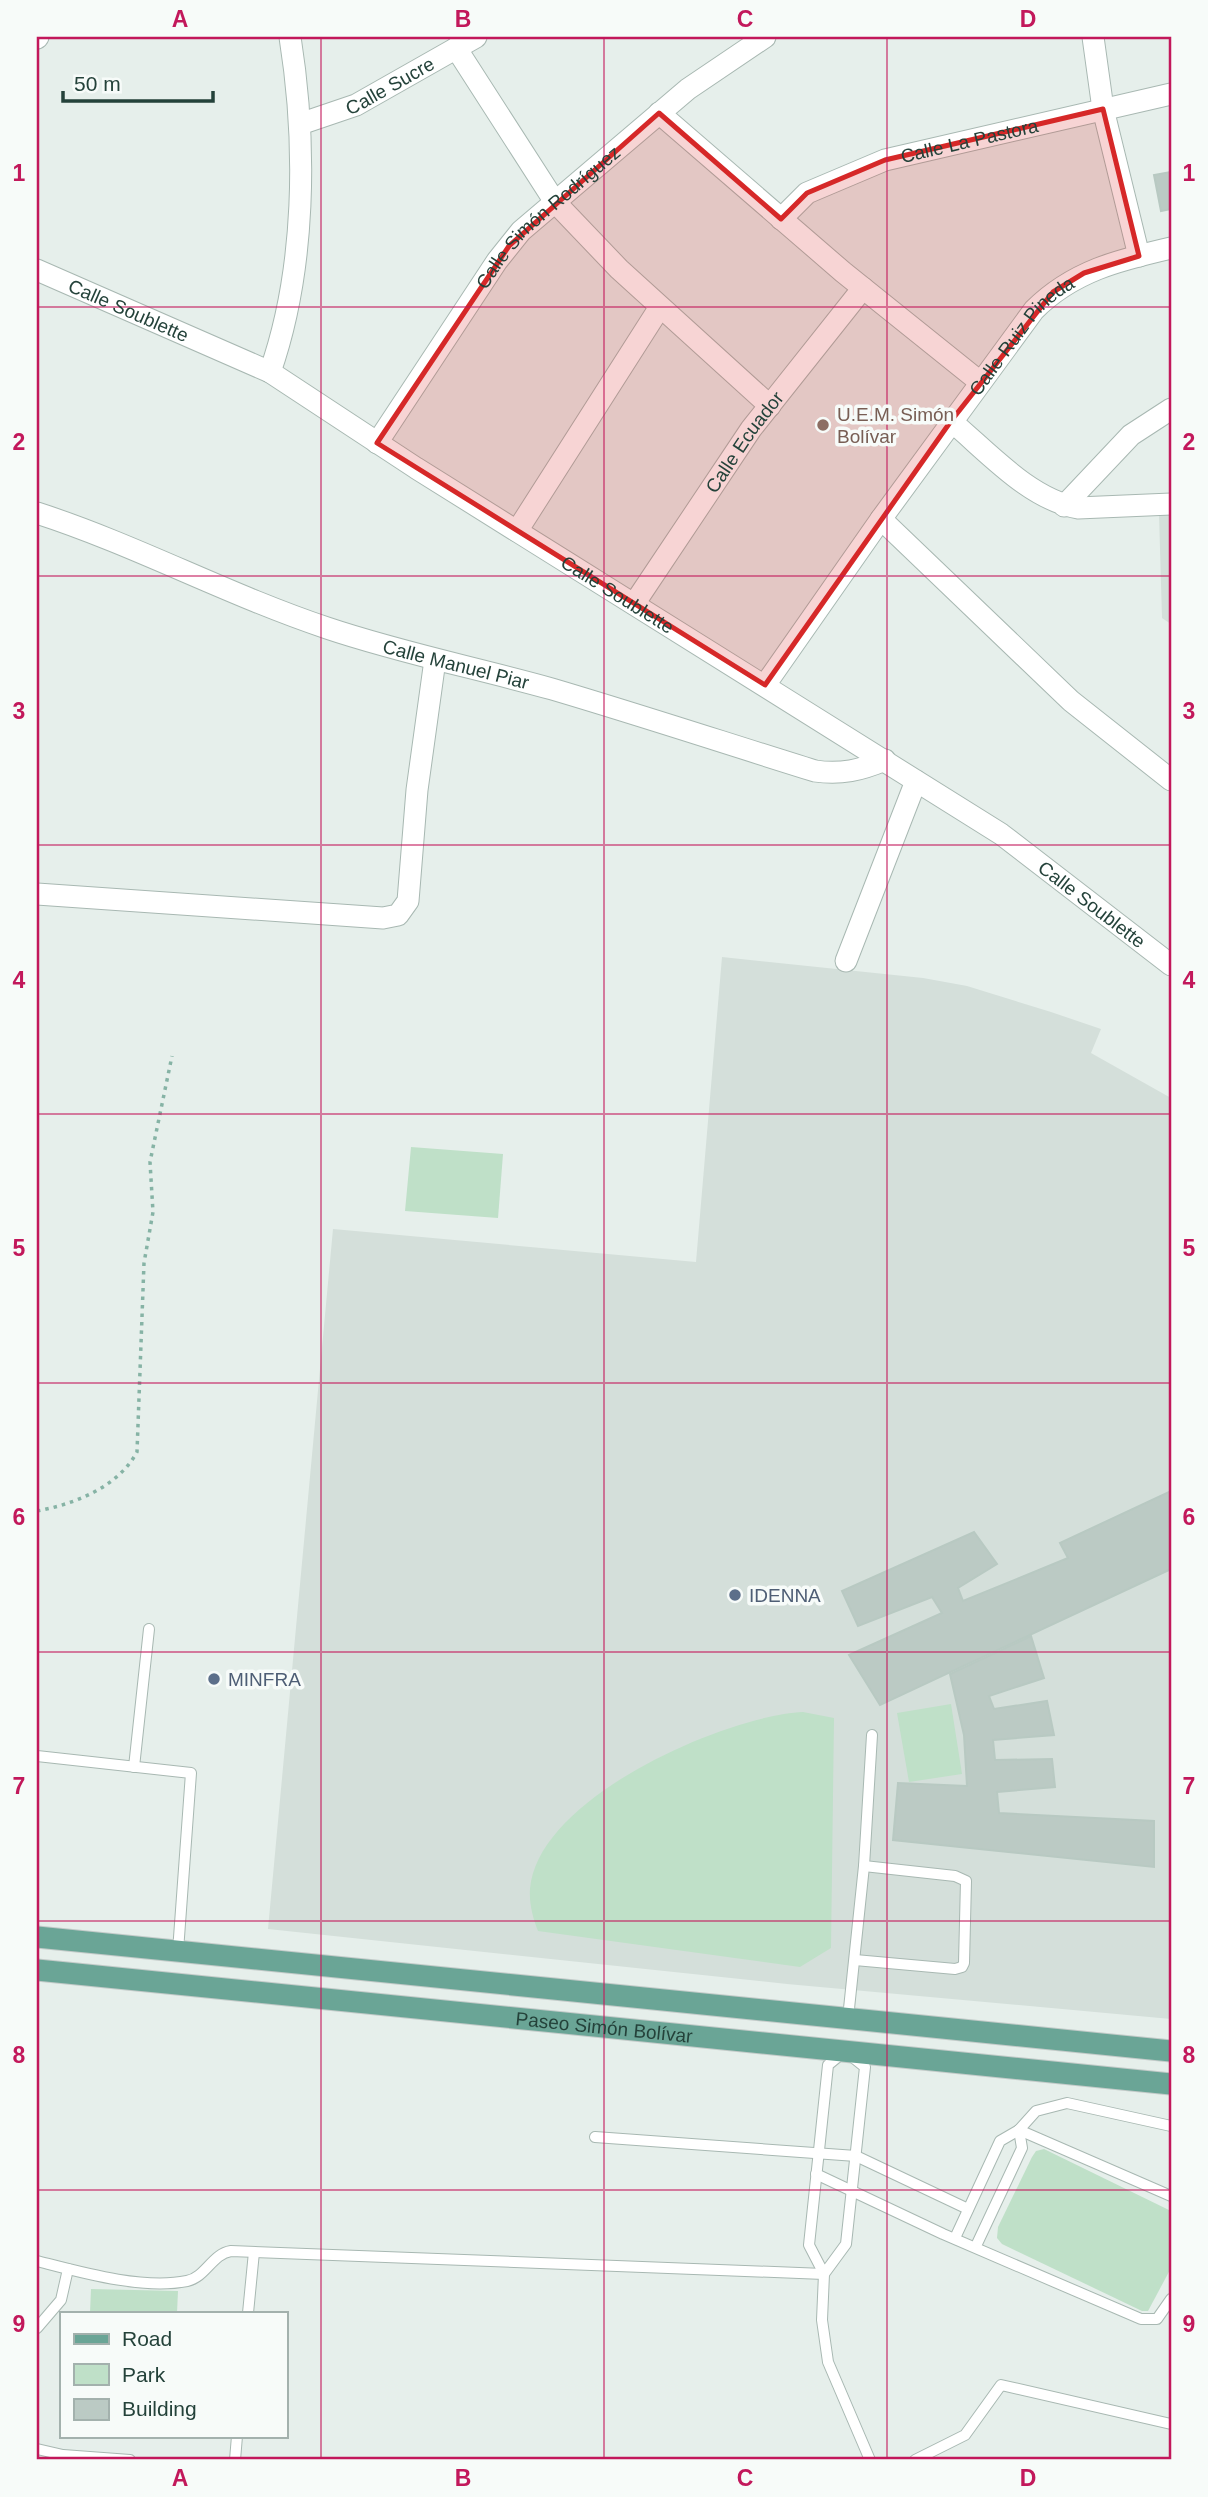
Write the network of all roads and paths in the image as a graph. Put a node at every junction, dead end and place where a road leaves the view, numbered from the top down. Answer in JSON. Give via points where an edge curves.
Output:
{"nodes":[{"id":1,"x":290,"y":37,"type":"edge"},
{"id":2,"x":476,"y":37,"type":"edge"},
{"id":3,"x":765,"y":37,"type":"edge"},
{"id":4,"x":1093,"y":37,"type":"edge"},
{"id":5,"x":456,"y":48,"type":"junction"},
{"id":6,"x":1171,"y":94,"type":"edge"},
{"id":7,"x":1103,"y":109,"type":"junction"},
{"id":8,"x":659,"y":113,"type":"junction"},
{"id":9,"x":300,"y":124,"type":"junction"},
{"id":10,"x":555,"y":202,"type":"junction"},
{"id":11,"x":781,"y":219,"type":"junction"},
{"id":12,"x":1171,"y":248,"type":"edge"},
{"id":13,"x":1139,"y":256,"type":"junction"},
{"id":14,"x":37,"y":270,"type":"edge"},
{"id":15,"x":863,"y":288,"type":"junction"},
{"id":16,"x":660,"y":307,"type":"junction"},
{"id":17,"x":270,"y":372,"type":"junction"},
{"id":18,"x":980,"y":382,"type":"junction"},
{"id":19,"x":770,"y":406,"type":"junction"},
{"id":20,"x":1171,"y":409,"type":"edge"},
{"id":21,"x":951,"y":421,"type":"junction"},
{"id":22,"x":377,"y":443,"type":"junction"},
{"id":23,"x":1171,"y":504,"type":"edge"},
{"id":24,"x":1064,"y":506,"type":"junction"},
{"id":25,"x":37,"y":513,"type":"edge"},
{"id":26,"x":881,"y":519,"type":"junction"},
{"id":27,"x":517,"y":531,"type":"junction"},
{"id":28,"x":634,"y":604,"type":"junction"},
{"id":29,"x":435,"y":660,"type":"junction"},
{"id":30,"x":765,"y":685,"type":"junction"},
{"id":31,"x":885,"y":760,"type":"junction"},
{"id":32,"x":1171,"y":780,"type":"edge"},
{"id":33,"x":916,"y":781,"type":"junction"},
{"id":34,"x":37,"y":894,"type":"edge"},
{"id":35,"x":846,"y":961,"type":"dead end"},
{"id":36,"x":1171,"y":965,"type":"edge"},
{"id":37,"x":172,"y":1056,"type":"dead end"},
{"id":38,"x":37,"y":1511,"type":"edge"},
{"id":39,"x":149,"y":1629,"type":"dead end"},
{"id":40,"x":872,"y":1735,"type":"dead end"},
{"id":41,"x":37,"y":1756,"type":"edge"},
{"id":42,"x":134,"y":1767,"type":"junction"},
{"id":43,"x":864,"y":1866,"type":"junction"},
{"id":44,"x":37,"y":1937,"type":"edge"},
{"id":45,"x":178,"y":1951,"type":"junction"},
{"id":46,"x":855,"y":1960,"type":"junction"},
{"id":47,"x":37,"y":1970,"type":"edge"},
{"id":48,"x":848,"y":2018,"type":"junction"},
{"id":49,"x":845,"y":2051,"type":"junction"},
{"id":50,"x":1171,"y":2051,"type":"edge"},
{"id":51,"x":1171,"y":2084,"type":"edge"},
{"id":52,"x":1171,"y":2126,"type":"edge"},
{"id":53,"x":1019,"y":2130,"type":"junction"},
{"id":54,"x":595,"y":2137,"type":"dead end"},
{"id":55,"x":818,"y":2154,"type":"junction"},
{"id":56,"x":856,"y":2157,"type":"junction"},
{"id":57,"x":816,"y":2174,"type":"junction"},
{"id":58,"x":852,"y":2191,"type":"junction"},
{"id":59,"x":1171,"y":2196,"type":"edge"},
{"id":60,"x":968,"y":2208,"type":"junction"},
{"id":61,"x":955,"y":2238,"type":"junction"},
{"id":62,"x":976,"y":2246,"type":"junction"},
{"id":63,"x":254,"y":2252,"type":"junction"},
{"id":64,"x":37,"y":2261,"type":"edge"},
{"id":65,"x":68,"y":2269,"type":"junction"},
{"id":66,"x":824,"y":2274,"type":"junction"},
{"id":67,"x":1171,"y":2299,"type":"edge"},
{"id":68,"x":57,"y":2307,"type":"junction"},
{"id":69,"x":65,"y":2312,"type":"edge"},
{"id":70,"x":248,"y":2312,"type":"edge"},
{"id":71,"x":37,"y":2328,"type":"edge"},
{"id":72,"x":1171,"y":2424,"type":"edge"},
{"id":73,"x":237,"y":2438,"type":"edge"},
{"id":74,"x":37,"y":2449,"type":"edge"},
{"id":75,"x":130,"y":2460,"type":"edge"},
{"id":76,"x":235,"y":2460,"type":"edge"},
{"id":77,"x":870,"y":2460,"type":"edge"},
{"id":78,"x":915,"y":2460,"type":"edge"}],
"edges":[{"from":1,"to":9,"type":"street"},
{"from":2,"to":5,"type":"street","name":"Calle Sucre"},
{"from":3,"to":8,"type":"street","name":"Calle Simón Rodríguez","via":[[712,70]]},
{"from":4,"to":7,"type":"street"},
{"from":5,"to":9,"type":"street","name":"Calle Sucre","via":[[356,105]]},
{"from":5,"to":10,"type":"street"},
{"from":6,"to":7,"type":"street","name":"Calle La Pastora"},
{"from":7,"to":11,"type":"street","name":"Calle La Pastora","via":[[885,160],[807,193]]},
{"from":7,"to":13,"type":"street"},
{"from":8,"to":10,"type":"street","name":"Calle Simón Rodríguez"},
{"from":8,"to":11,"type":"street"},
{"from":9,"to":17,"type":"street","via":[[289,299]]},
{"from":10,"to":16,"type":"street"},
{"from":10,"to":22,"type":"street","name":"Calle Simón Rodríguez","via":[[497,261]]},
{"from":11,"to":15,"type":"street"},
{"from":12,"to":13,"type":"street","name":"Calle Ruiz Pineda"},
{"from":13,"to":18,"type":"street","name":"Calle Ruiz Pineda","via":[[1084,273],[1053,292]]},
{"from":14,"to":17,"type":"street","name":"Calle Soublette"},
{"from":15,"to":18,"type":"street"},
{"from":15,"to":19,"type":"street","name":"Calle Ecuador"},
{"from":16,"to":19,"type":"street"},
{"from":16,"to":27,"type":"street"},
{"from":17,"to":22,"type":"street","name":"Calle Soublette"},
{"from":18,"to":21,"type":"street","name":"Calle Ruiz Pineda"},
{"from":19,"to":28,"type":"street","name":"Calle Ecuador"},
{"from":20,"to":24,"type":"street","via":[[1131,435]]},
{"from":21,"to":24,"type":"street","via":[[1019,478]]},
{"from":21,"to":26,"type":"street","name":"Calle Ruiz Pineda"},
{"from":22,"to":27,"type":"street","name":"Calle Soublette"},
{"from":23,"to":24,"type":"street"},
{"from":25,"to":29,"type":"street","name":"Calle Manuel Piar","via":[[96,532],[223,590],[326,628]]},
{"from":26,"to":30,"type":"street","name":"Calle Ruiz Pineda"},
{"from":26,"to":32,"type":"street","via":[[1071,701]]},
{"from":27,"to":28,"type":"street","name":"Calle Soublette"},
{"from":28,"to":30,"type":"street","name":"Calle Soublette"},
{"from":29,"to":31,"type":"street","name":"Calle Manuel Piar","via":[[552,689],[815,771],[836,774]]},
{"from":29,"to":34,"type":"street","via":[[417,790],[410,888],[405,910],[398,915],[383,918]]},
{"from":30,"to":31,"type":"street","name":"Calle Soublette"},
{"from":31,"to":33,"type":"street","name":"Calle Soublette"},
{"from":33,"to":35,"type":"street"},
{"from":33,"to":36,"type":"street","name":"Calle Soublette","via":[[1001,834]]},
{"from":37,"to":38,"type":"path","via":[[150,1162],[153,1212],[144,1263],[137,1452],[128,1468],[102,1489]]},
{"from":39,"to":42,"type":"lane"},
{"from":40,"to":43,"type":"lane"},
{"from":41,"to":42,"type":"lane"},
{"from":42,"to":45,"type":"lane","via":[[191,1773]]},
{"from":43,"to":46,"type":"lane"},
{"from":43,"to":46,"type":"lane","via":[[956,1876],[965,1881],[964,1963],[955,1969]]},
{"from":44,"to":45,"type":"main road","name":"Paseo Simón Bolívar"},
{"from":45,"to":48,"type":"main road","name":"Paseo Simón Bolívar"},
{"from":46,"to":48,"type":"lane"},
{"from":47,"to":49,"type":"main road","name":"Paseo Simón Bolívar"},
{"from":48,"to":49,"type":"main road"},
{"from":48,"to":50,"type":"main road","name":"Paseo Simón Bolívar"},
{"from":49,"to":51,"type":"main road","name":"Paseo Simón Bolívar"},
{"from":49,"to":55,"type":"lane","via":[[828,2064]]},
{"from":49,"to":56,"type":"lane","via":[[865,2067]]},
{"from":52,"to":53,"type":"lane","via":[[1067,2104],[1037,2111]]},
{"from":53,"to":59,"type":"lane"},
{"from":53,"to":60,"type":"lane","via":[[1000,2141]]},
{"from":53,"to":62,"type":"lane","via":[[1022,2148]]},
{"from":54,"to":55,"type":"lane"},
{"from":55,"to":56,"type":"lane"},
{"from":55,"to":57,"type":"lane"},
{"from":56,"to":58,"type":"lane"},
{"from":56,"to":60,"type":"lane"},
{"from":57,"to":58,"type":"lane"},
{"from":57,"to":66,"type":"lane","via":[[808,2245]]},
{"from":58,"to":61,"type":"lane"},
{"from":58,"to":66,"type":"lane","via":[[846,2244]]},
{"from":60,"to":61,"type":"lane"},
{"from":61,"to":62,"type":"lane"},
{"from":62,"to":67,"type":"lane","via":[[1147,2321],[1163,2315]]},
{"from":63,"to":65,"type":"lane","via":[[226,2252],[194,2278],[176,2282],[115,2279]]},
{"from":63,"to":66,"type":"lane"},
{"from":63,"to":70,"type":"lane"},
{"from":64,"to":65,"type":"lane"},
{"from":65,"to":68,"type":"lane"},
{"from":66,"to":77,"type":"lane","via":[[823,2343]]},
{"from":68,"to":69,"type":"lane"},
{"from":68,"to":71,"type":"lane"},
{"from":72,"to":78,"type":"lane","via":[[1001,2385],[965,2435]]},
{"from":73,"to":76,"type":"lane"},
{"from":74,"to":75,"type":"lane"}]}
